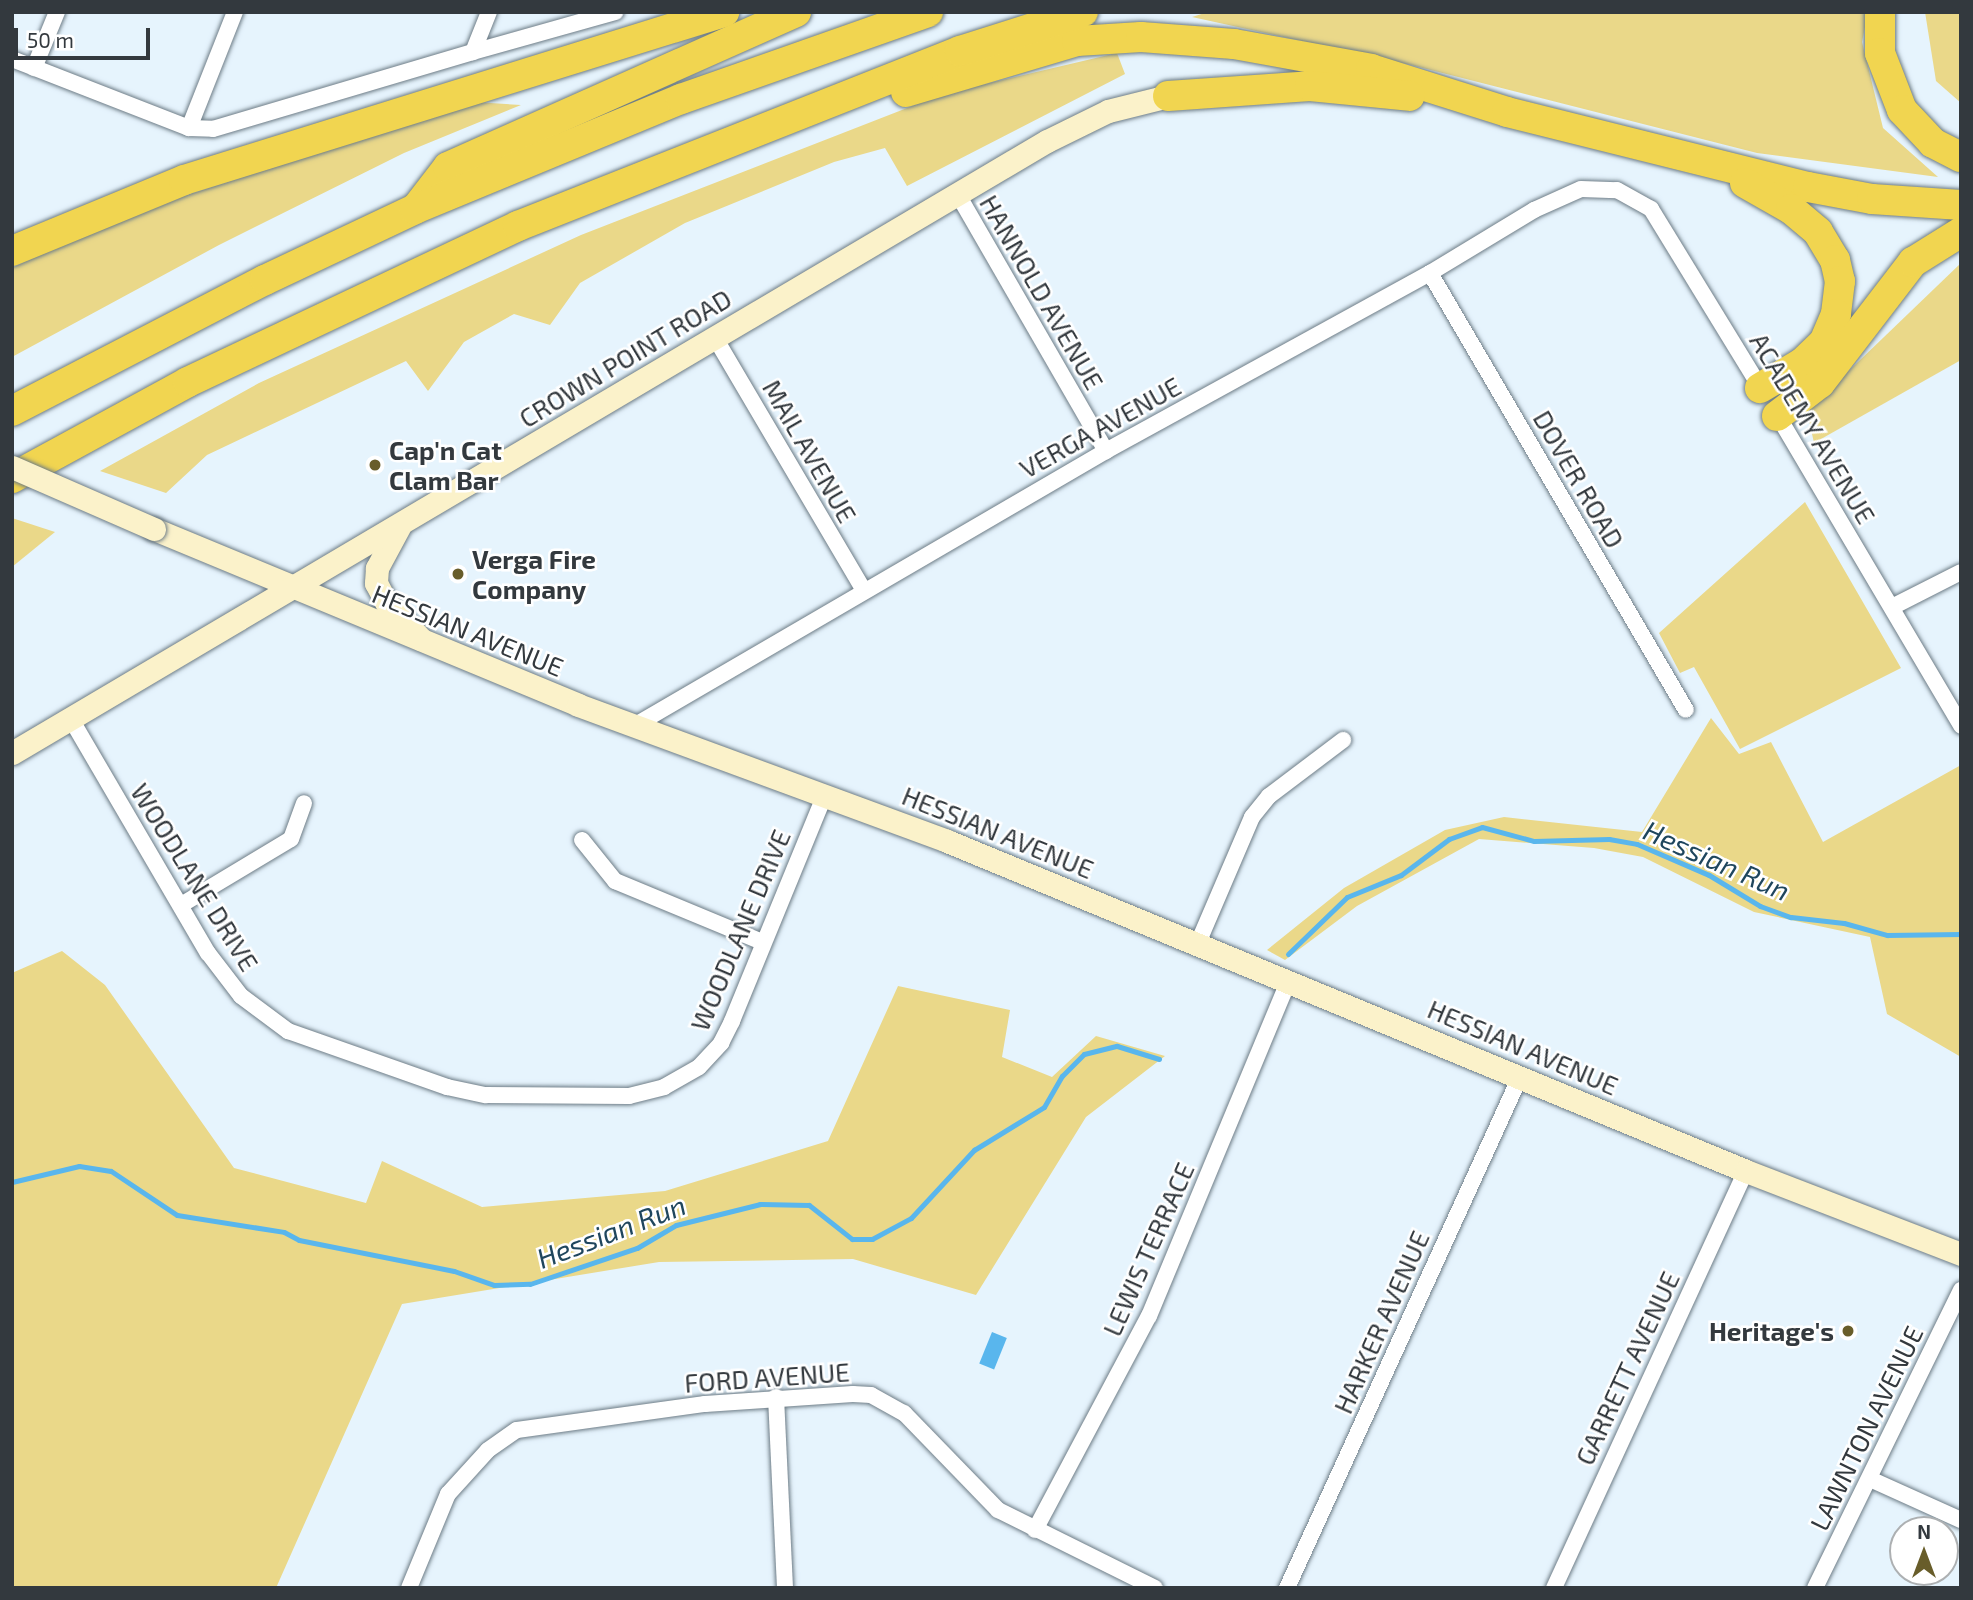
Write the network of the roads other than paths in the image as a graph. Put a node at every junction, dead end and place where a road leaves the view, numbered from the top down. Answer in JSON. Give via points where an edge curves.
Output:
{"nodes":[{"id":1,"x":57,"y":12,"type":"edge"},
{"id":2,"x":235,"y":12,"type":"edge"},
{"id":3,"x":489,"y":12,"type":"edge"},
{"id":4,"x":615,"y":12,"type":"edge"},
{"id":5,"x":724,"y":12,"type":"edge"},
{"id":6,"x":796,"y":12,"type":"edge"},
{"id":7,"x":928,"y":12,"type":"edge"},
{"id":8,"x":1083,"y":12,"type":"edge"},
{"id":9,"x":1880,"y":12,"type":"edge"},
{"id":10,"x":473,"y":52,"type":"junction"},
{"id":11,"x":12,"y":59,"type":"edge"},
{"id":12,"x":34,"y":68,"type":"junction"},
{"id":13,"x":1168,"y":96,"type":"joint"},
{"id":14,"x":824,"y":104,"type":"junction"},
{"id":15,"x":1507,"y":111,"type":"junction"},
{"id":16,"x":189,"y":128,"type":"junction"},
{"id":17,"x":1961,"y":158,"type":"edge"},
{"id":18,"x":1711,"y":164,"type":"junction"},
{"id":19,"x":1596,"y":186,"type":"joint"},
{"id":20,"x":957,"y":193,"type":"junction"},
{"id":21,"x":1961,"y":205,"type":"edge"},
{"id":22,"x":415,"y":209,"type":"junction"},
{"id":23,"x":1961,"y":232,"type":"edge"},
{"id":24,"x":12,"y":251,"type":"edge"},
{"id":25,"x":1430,"y":273,"type":"junction"},
{"id":26,"x":714,"y":336,"type":"junction"},
{"id":27,"x":1760,"y":388,"type":"junction"},
{"id":28,"x":12,"y":411,"type":"edge"},
{"id":29,"x":1777,"y":415,"type":"junction"},
{"id":30,"x":1106,"y":451,"type":"junction"},
{"id":31,"x":12,"y":467,"type":"edge"},
{"id":32,"x":12,"y":478,"type":"edge"},
{"id":33,"x":401,"y":525,"type":"junction"},
{"id":34,"x":1961,"y":572,"type":"edge"},
{"id":35,"x":292,"y":589,"type":"junction"},
{"id":36,"x":864,"y":591,"type":"junction"},
{"id":37,"x":1892,"y":607,"type":"junction"},
{"id":38,"x":422,"y":641,"type":"junction"},
{"id":39,"x":1686,"y":710,"type":"dead end"},
{"id":40,"x":71,"y":719,"type":"junction"},
{"id":41,"x":634,"y":726,"type":"junction"},
{"id":42,"x":1961,"y":726,"type":"edge"},
{"id":43,"x":1343,"y":740,"type":"dead end"},
{"id":44,"x":12,"y":753,"type":"edge"},
{"id":45,"x":825,"y":794,"type":"junction"},
{"id":46,"x":304,"y":803,"type":"dead end"},
{"id":47,"x":582,"y":840,"type":"dead end"},
{"id":48,"x":181,"y":905,"type":"junction"},
{"id":49,"x":762,"y":942,"type":"junction"},
{"id":50,"x":1198,"y":943,"type":"junction"},
{"id":51,"x":1289,"y":981,"type":"junction"},
{"id":52,"x":1520,"y":1077,"type":"junction"},
{"id":53,"x":1746,"y":1171,"type":"junction"},
{"id":54,"x":1961,"y":1254,"type":"edge"},
{"id":55,"x":1961,"y":1290,"type":"edge"},
{"id":56,"x":776,"y":1396,"type":"junction"},
{"id":57,"x":1870,"y":1479,"type":"junction"},
{"id":58,"x":1961,"y":1520,"type":"edge"},
{"id":59,"x":1035,"y":1530,"type":"junction"},
{"id":60,"x":408,"y":1588,"type":"edge"},
{"id":61,"x":785,"y":1588,"type":"edge"},
{"id":62,"x":1155,"y":1588,"type":"edge"},
{"id":63,"x":1287,"y":1588,"type":"edge"},
{"id":64,"x":1553,"y":1588,"type":"edge"},
{"id":65,"x":1815,"y":1588,"type":"edge"}],
"edges":[{"from":1,"to":12,"type":"street"},
{"from":2,"to":16,"type":"street"},
{"from":3,"to":10,"type":"street"},
{"from":4,"to":10,"type":"street"},
{"from":5,"to":24,"type":"highway","via":[[184,180]]},
{"from":6,"to":22,"type":"highway","via":[[448,167]]},
{"from":7,"to":22,"type":"highway","via":[[681,99]]},
{"from":8,"to":14,"type":"highway","via":[[960,51]]},
{"from":9,"to":17,"type":"highway","via":[[1880,53],[1902,110],[1933,144]]},
{"from":10,"to":16,"type":"street","via":[[214,129]]},
{"from":11,"to":12,"type":"street"},
{"from":12,"to":16,"type":"street"},
{"from":13,"to":15,"type":"highway","via":[[1334,87]]},
{"from":13,"to":20,"type":"main road","name":"CROWN POINT ROAD","via":[[1086,121]]},
{"from":14,"to":15,"type":"highway","via":[[863,106],[1040,48],[1141,37],[1306,55],[1410,80]]},
{"from":14,"to":32,"type":"highway","via":[[518,226],[330,311]]},
{"from":15,"to":18,"type":"highway"},
{"from":18,"to":21,"type":"highway","via":[[1840,194]]},
{"from":18,"to":27,"type":"highway","via":[[1801,216],[1825,241],[1838,270],[1839,303],[1824,342],[1802,363]]},
{"from":19,"to":25,"type":"street","name":"VERGA AVENUE","via":[[1564,194]]},
{"from":19,"to":27,"type":"street","name":"ACADEMY AVENUE","via":[[1640,201],[1661,221]]},
{"from":20,"to":26,"type":"main road","name":"CROWN POINT ROAD"},
{"from":20,"to":30,"type":"street","name":"HANNOLD AVENUE"},
{"from":22,"to":28,"type":"highway","via":[[241,292]]},
{"from":23,"to":29,"type":"highway","via":[[1913,262],[1820,383]]},
{"from":25,"to":30,"type":"street","name":"VERGA AVENUE"},
{"from":25,"to":39,"type":"street","name":"DOVER ROAD"},
{"from":26,"to":33,"type":"main road","name":"CROWN POINT ROAD"},
{"from":26,"to":36,"type":"street","name":"MAIL AVENUE"},
{"from":27,"to":29,"type":"street","name":"ACADEMY AVENUE"},
{"from":29,"to":37,"type":"street","name":"ACADEMY AVENUE"},
{"from":30,"to":36,"type":"street","name":"VERGA AVENUE"},
{"from":31,"to":35,"type":"main road","name":"HESSIAN AVENUE","bridge":true},
{"from":33,"to":35,"type":"main road","name":"CROWN POINT ROAD"},
{"from":33,"to":38,"type":"main road","via":[[377,568],[376,583],[386,602]]},
{"from":34,"to":37,"type":"street"},
{"from":35,"to":38,"type":"main road","name":"HESSIAN AVENUE"},
{"from":35,"to":40,"type":"main road","name":"CROWN POINT ROAD"},
{"from":36,"to":41,"type":"street","name":"VERGA AVENUE"},
{"from":37,"to":42,"type":"street","name":"ACADEMY AVENUE"},
{"from":38,"to":41,"type":"main road","name":"HESSIAN AVENUE"},
{"from":40,"to":44,"type":"main road","name":"CROWN POINT ROAD"},
{"from":40,"to":48,"type":"street","name":"WOODLANE DRIVE"},
{"from":41,"to":45,"type":"main road","name":"HESSIAN AVENUE"},
{"from":43,"to":50,"type":"street","via":[[1269,796],[1252,817]]},
{"from":45,"to":49,"type":"street","name":"WOODLANE DRIVE"},
{"from":45,"to":50,"type":"main road","name":"HESSIAN AVENUE"},
{"from":46,"to":48,"type":"street","via":[[291,839]]},
{"from":47,"to":49,"type":"street","via":[[615,881]]},
{"from":48,"to":49,"type":"street","name":"WOODLANE DRIVE","via":[[208,953],[241,996],[288,1031],[447,1087],[486,1095],[629,1096],[674,1082],[699,1067],[721,1043]]},
{"from":50,"to":51,"type":"main road","name":"HESSIAN AVENUE"},
{"from":51,"to":52,"type":"main road","name":"HESSIAN AVENUE"},
{"from":51,"to":59,"type":"street","name":"LEWIS TERRACE","via":[[1149,1315]]},
{"from":52,"to":53,"type":"main road","name":"HESSIAN AVENUE"},
{"from":52,"to":63,"type":"street","name":"HARKER AVENUE"},
{"from":53,"to":54,"type":"main road","name":"HESSIAN AVENUE"},
{"from":53,"to":64,"type":"street","name":"GARRETT AVENUE"},
{"from":55,"to":57,"type":"street","name":"LAWNTON AVENUE"},
{"from":56,"to":59,"type":"street","name":"FORD AVENUE","via":[[853,1394],[886,1402],[920,1428],[998,1510]]},
{"from":56,"to":60,"type":"street","name":"FORD AVENUE","via":[[641,1415],[570,1419],[517,1430],[488,1450],[448,1494]]},
{"from":56,"to":61,"type":"street"},
{"from":57,"to":58,"type":"street"},
{"from":57,"to":65,"type":"street","name":"LAWNTON AVENUE"},
{"from":59,"to":62,"type":"street","name":"FORD AVENUE"}]}
